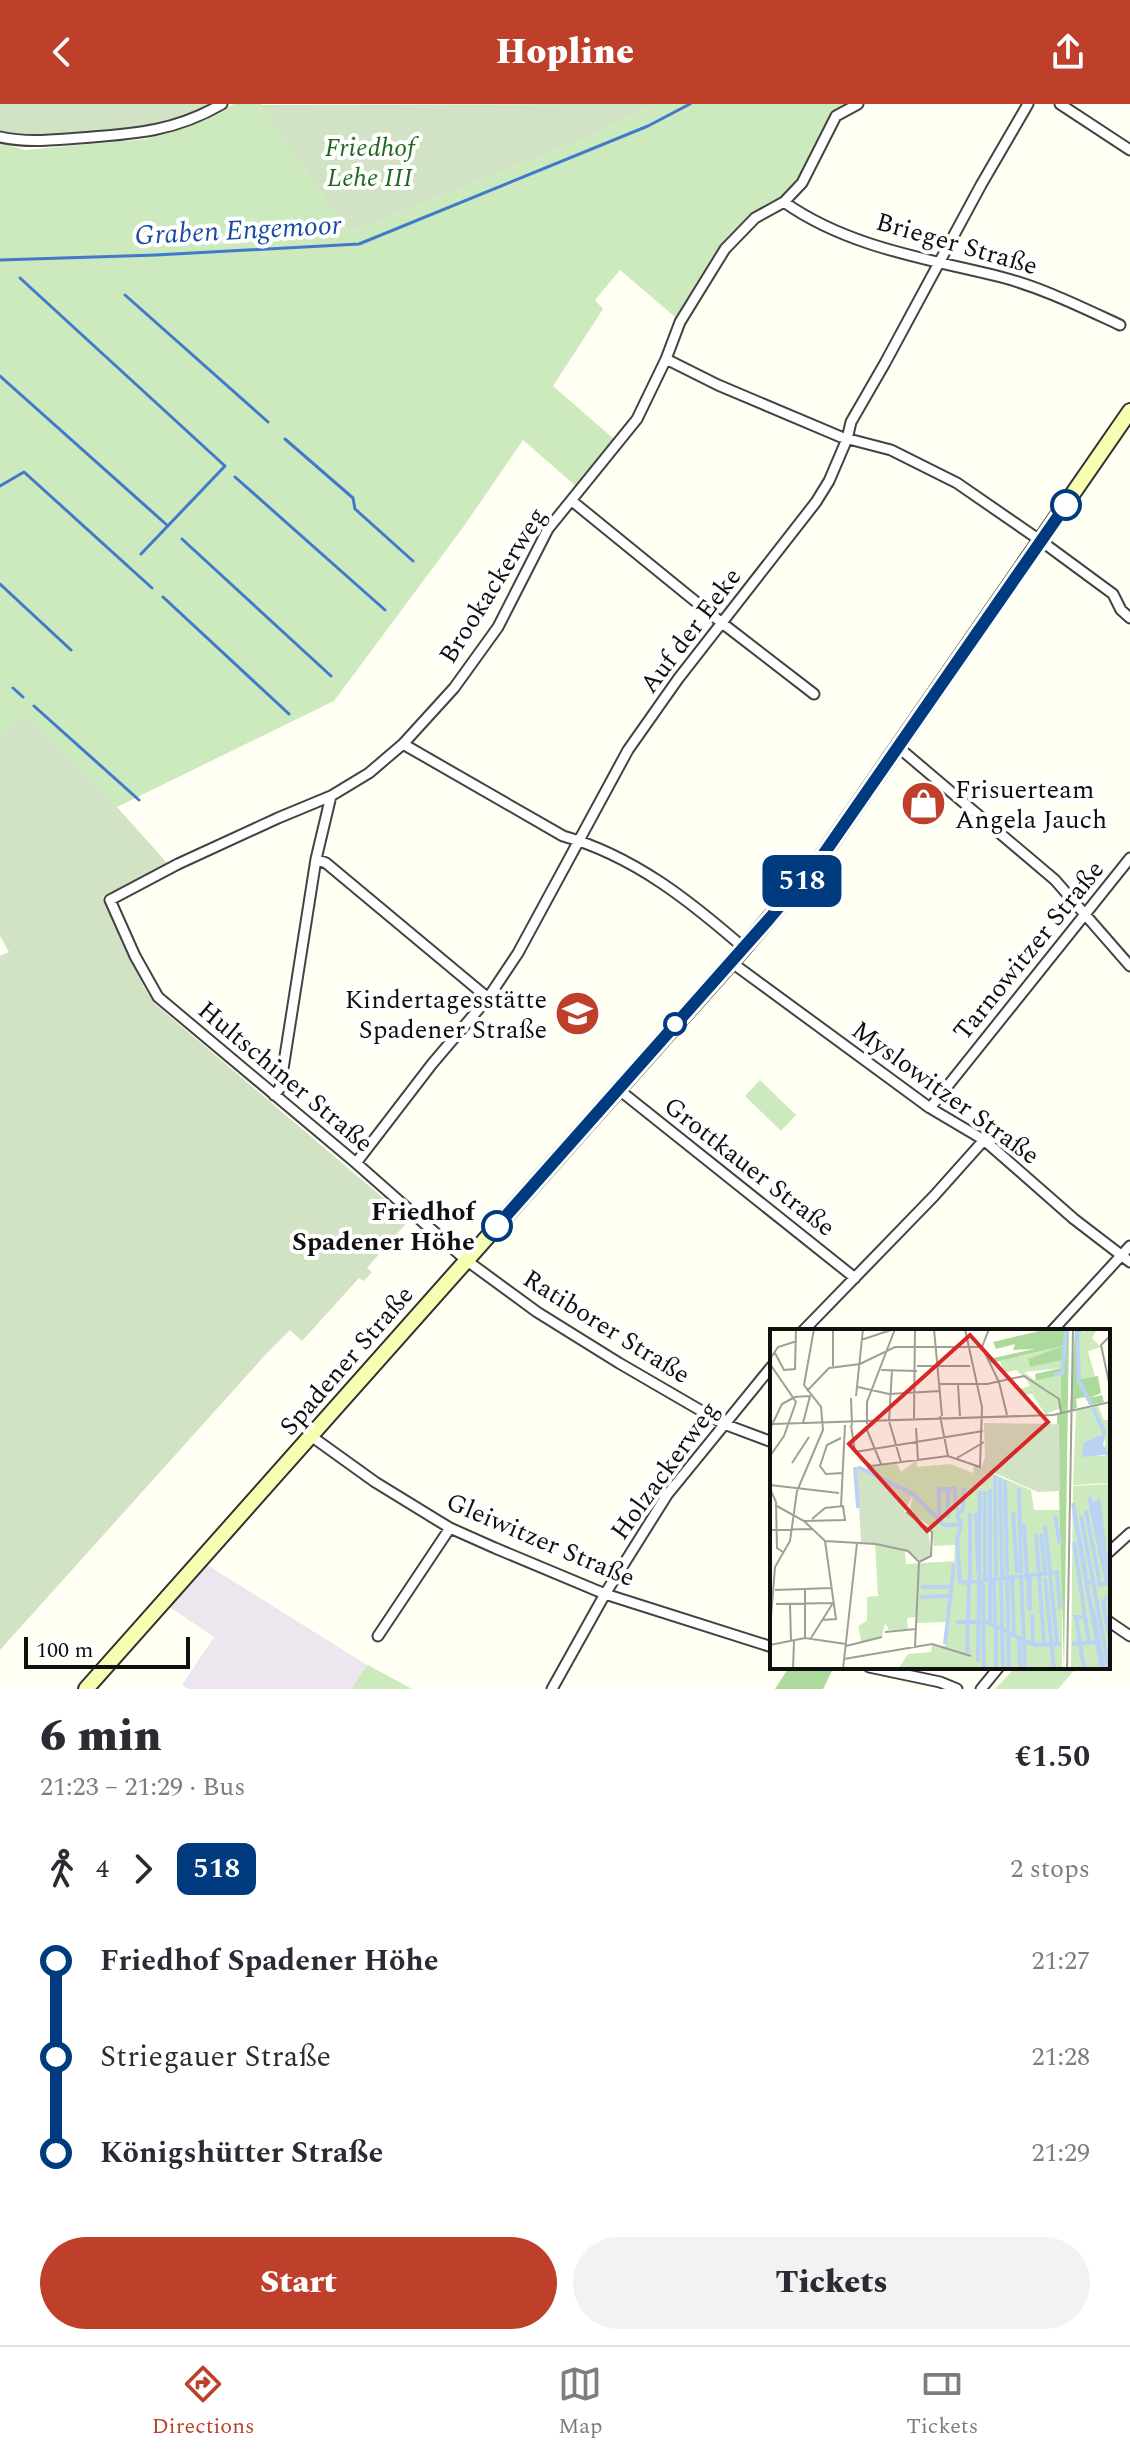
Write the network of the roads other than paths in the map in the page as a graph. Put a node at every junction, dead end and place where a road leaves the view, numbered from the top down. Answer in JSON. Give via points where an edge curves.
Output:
{"nodes":[{"id":1,"x":222,"y":104,"type":"edge"},
{"id":2,"x":858,"y":104,"type":"edge"},
{"id":3,"x":1028,"y":104,"type":"edge"},
{"id":4,"x":1060,"y":104,"type":"edge"},
{"id":5,"x":0,"y":137,"type":"edge"},
{"id":6,"x":1130,"y":150,"type":"edge"},
{"id":7,"x":784,"y":202,"type":"junction"},
{"id":8,"x":938,"y":264,"type":"junction"},
{"id":9,"x":1120,"y":325,"type":"dead end"},
{"id":10,"x":666,"y":359,"type":"junction"},
{"id":11,"x":1130,"y":411,"type":"edge"},
{"id":12,"x":847,"y":439,"type":"junction"},
{"id":13,"x":572,"y":501,"type":"junction"},
{"id":14,"x":1041,"y":541,"type":"junction"},
{"id":15,"x":1130,"y":618,"type":"edge"},
{"id":16,"x":722,"y":623,"type":"junction"},
{"id":17,"x":814,"y":694,"type":"dead end"},
{"id":18,"x":403,"y":744,"type":"junction"},
{"id":19,"x":898,"y":747,"type":"junction"},
{"id":20,"x":331,"y":796,"type":"junction"},
{"id":21,"x":578,"y":840,"type":"junction"},
{"id":22,"x":1130,"y":858,"type":"edge"},
{"id":23,"x":316,"y":859,"type":"junction"},
{"id":24,"x":110,"y":900,"type":"joint"},
{"id":25,"x":1084,"y":914,"type":"junction"},
{"id":26,"x":744,"y":948,"type":"junction"},
{"id":27,"x":731,"y":962,"type":"junction"},
{"id":28,"x":1130,"y":966,"type":"edge"},
{"id":29,"x":488,"y":998,"type":"junction"},
{"id":30,"x":618,"y":1089,"type":"junction"},
{"id":31,"x":274,"y":1095,"type":"junction"},
{"id":32,"x":930,"y":1108,"type":"junction"},
{"id":33,"x":984,"y":1140,"type":"junction"},
{"id":34,"x":356,"y":1163,"type":"junction"},
{"id":35,"x":1130,"y":1246,"type":"edge"},
{"id":36,"x":1126,"y":1258,"type":"edge"},
{"id":37,"x":466,"y":1260,"type":"junction"},
{"id":38,"x":855,"y":1278,"type":"junction"},
{"id":39,"x":805,"y":1329,"type":"edge"},
{"id":40,"x":1054,"y":1329,"type":"edge"},
{"id":41,"x":770,"y":1368,"type":"edge"},
{"id":42,"x":724,"y":1424,"type":"junction"},
{"id":43,"x":311,"y":1436,"type":"junction"},
{"id":44,"x":770,"y":1441,"type":"edge"},
{"id":45,"x":450,"y":1528,"type":"junction"},
{"id":46,"x":1130,"y":1533,"type":"edge"},
{"id":47,"x":1110,"y":1551,"type":"edge"},
{"id":48,"x":605,"y":1594,"type":"junction"},
{"id":49,"x":1110,"y":1622,"type":"edge"},
{"id":50,"x":378,"y":1636,"type":"dead end"},
{"id":51,"x":1130,"y":1636,"type":"edge"},
{"id":52,"x":770,"y":1646,"type":"edge"},
{"id":53,"x":878,"y":1669,"type":"edge"},
{"id":54,"x":997,"y":1669,"type":"edge"},
{"id":55,"x":86,"y":1689,"type":"edge"},
{"id":56,"x":552,"y":1689,"type":"edge"},
{"id":57,"x":957,"y":1689,"type":"edge"},
{"id":58,"x":981,"y":1689,"type":"edge"}],
"edges":[{"from":1,"to":5,"type":"street","via":[[150,132],[22,142]]},
{"from":2,"to":7,"type":"street","name":"Brookackerweg","via":[[836,116],[802,183]]},
{"from":3,"to":8,"type":"street","name":"Auf der Eeke"},
{"from":4,"to":6,"type":"street"},
{"from":7,"to":8,"type":"street","name":"Brieger Straße","via":[[868,242]]},
{"from":7,"to":10,"type":"street","name":"Brookackerweg","via":[[755,218],[725,249],[682,318]]},
{"from":8,"to":9,"type":"street","name":"Brieger Straße","via":[[1051,293]]},
{"from":8,"to":12,"type":"street","name":"Auf der Eeke","via":[[851,422]]},
{"from":10,"to":12,"type":"street"},
{"from":10,"to":13,"type":"street","name":"Brookackerweg","via":[[637,419]]},
{"from":11,"to":14,"type":"street","name":"Spadener Straße"},
{"from":12,"to":14,"type":"street","via":[[891,450],[957,483]]},
{"from":12,"to":16,"type":"street","name":"Auf der Eeke","via":[[816,502]]},
{"from":13,"to":16,"type":"street"},
{"from":13,"to":18,"type":"street","name":"Brookackerweg","via":[[548,529],[498,627],[454,688]]},
{"from":14,"to":15,"type":"street","via":[[1113,594]]},
{"from":14,"to":19,"type":"street","name":"Spadener Straße"},
{"from":16,"to":17,"type":"street"},
{"from":16,"to":21,"type":"street","name":"Auf der Eeke","via":[[628,750]]},
{"from":18,"to":20,"type":"street","name":"Brookackerweg"},
{"from":18,"to":21,"type":"street"},
{"from":19,"to":25,"type":"street","via":[[1055,880]]},
{"from":19,"to":26,"type":"street","name":"Spadener Straße","via":[[823,855]]},
{"from":20,"to":23,"type":"street"},
{"from":20,"to":24,"type":"street","name":"Brookackerweg"},
{"from":21,"to":26,"type":"street","via":[[654,876]]},
{"from":21,"to":29,"type":"street","name":"Auf der Eeke"},
{"from":22,"to":25,"type":"street","name":"Tarnowitzer Straße"},
{"from":23,"to":29,"type":"street"},
{"from":23,"to":31,"type":"street","via":[[280,1088]]},
{"from":24,"to":31,"type":"street","name":"Hultschiner Straße","via":[[158,997]]},
{"from":25,"to":28,"type":"street"},
{"from":25,"to":32,"type":"street","name":"Tarnowitzer Straße"},
{"from":26,"to":27,"type":"street","name":"Spadener Straße"},
{"from":27,"to":30,"type":"street","name":"Spadener Straße"},
{"from":27,"to":32,"type":"street","name":"Myslowitzer Straße"},
{"from":29,"to":34,"type":"street","name":"Auf der Eeke"},
{"from":30,"to":37,"type":"street","name":"Spadener Straße"},
{"from":30,"to":38,"type":"street","name":"Grottkauer Straße"},
{"from":31,"to":34,"type":"street","name":"Hultschiner Straße"},
{"from":32,"to":33,"type":"street","name":"Myslowitzer Straße"},
{"from":33,"to":36,"type":"street","name":"Myslowitzer Straße"},
{"from":33,"to":38,"type":"street"},
{"from":34,"to":37,"type":"street","name":"Hultschiner Straße"},
{"from":35,"to":36,"type":"street"},
{"from":36,"to":40,"type":"street"},
{"from":37,"to":42,"type":"street","name":"Ratiborer Straße","via":[[537,1312]]},
{"from":37,"to":43,"type":"street","name":"Spadener Straße"},
{"from":38,"to":39,"type":"street"},
{"from":41,"to":42,"type":"street","name":"Holzackerweg"},
{"from":42,"to":44,"type":"street","name":"Ratiborer Straße"},
{"from":42,"to":48,"type":"street","name":"Holzackerweg","via":[[667,1495]]},
{"from":43,"to":45,"type":"street","name":"Gleiwitzer Straße"},
{"from":43,"to":55,"type":"street","name":"Spadener Straße"},
{"from":45,"to":48,"type":"street","name":"Gleiwitzer Straße"},
{"from":45,"to":50,"type":"street"},
{"from":46,"to":47,"type":"street"},
{"from":48,"to":52,"type":"street","name":"Gleiwitzer Straße"},
{"from":48,"to":56,"type":"street","name":"Holzackerweg"},
{"from":49,"to":51,"type":"street"},
{"from":53,"to":57,"type":"street"},
{"from":54,"to":58,"type":"street"}]}
